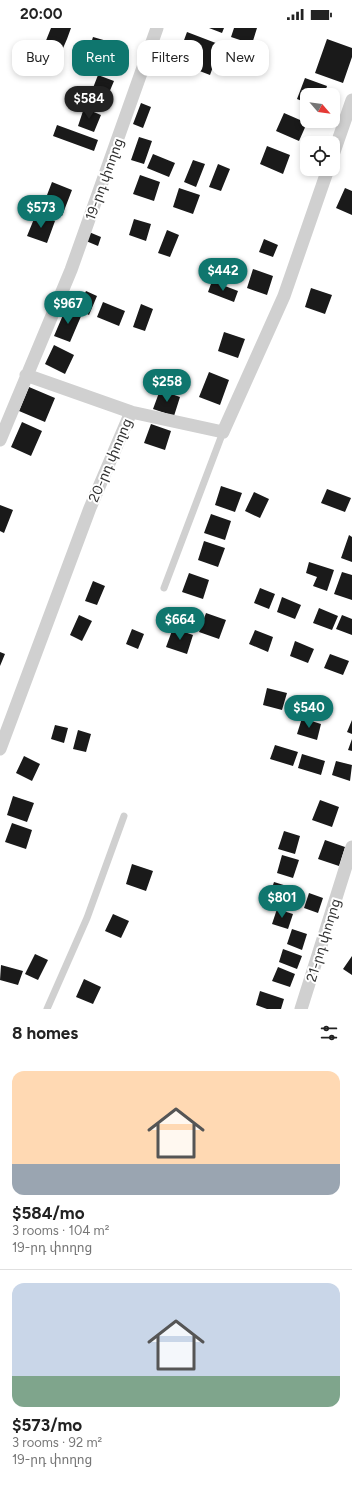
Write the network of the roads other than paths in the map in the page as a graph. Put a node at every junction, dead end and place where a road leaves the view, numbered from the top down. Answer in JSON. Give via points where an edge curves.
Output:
{"nodes":[{"id":1,"x":157,"y":28,"type":"edge"},
{"id":2,"x":352,"y":100,"type":"edge"},
{"id":3,"x":340,"y":136,"type":"edge"},
{"id":4,"x":326,"y":176,"type":"edge"},
{"id":5,"x":26,"y":375,"type":"junction"},
{"id":6,"x":131,"y":412,"type":"junction"},
{"id":7,"x":222,"y":432,"type":"junction"},
{"id":8,"x":0,"y":440,"type":"edge"},
{"id":9,"x":164,"y":588,"type":"dead end"},
{"id":10,"x":0,"y":749,"type":"edge"},
{"id":11,"x":124,"y":816,"type":"dead end"},
{"id":12,"x":352,"y":848,"type":"edge"},
{"id":13,"x":47,"y":1009,"type":"edge"},
{"id":14,"x":301,"y":1009,"type":"edge"}],
"edges":[{"from":1,"to":5,"type":"street","name":"19-րդ փողոց","via":[[71,270]]},
{"from":2,"to":3,"type":"street"},
{"from":4,"to":7,"type":"street","via":[[284,296]]},
{"from":5,"to":6,"type":"street"},
{"from":5,"to":8,"type":"street","name":"19-րդ փողոց"},
{"from":6,"to":7,"type":"street","name":"20-րդ փողոց"},
{"from":6,"to":10,"type":"street","name":"20-րդ փողոց","via":[[90,508]]},
{"from":7,"to":9,"type":"lane"},
{"from":11,"to":13,"type":"lane","via":[[87,918]]},
{"from":12,"to":14,"type":"street","name":"21-րդ փողոց"}]}
